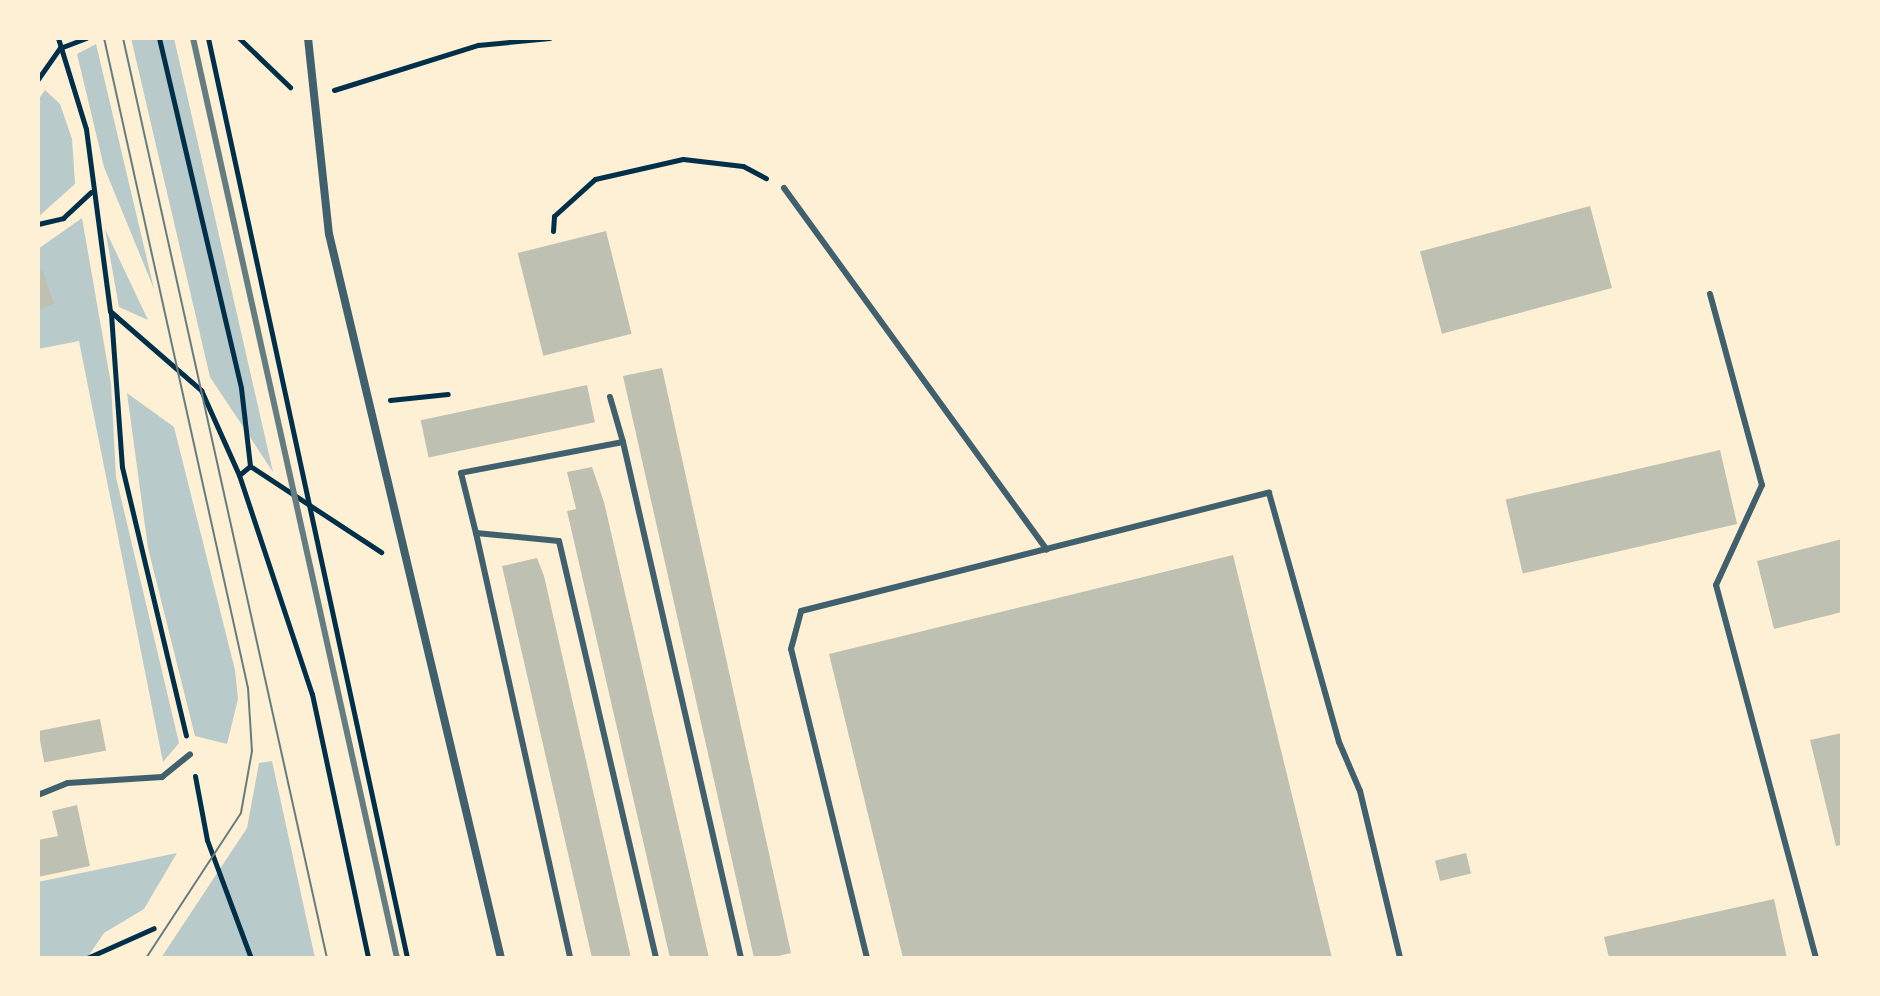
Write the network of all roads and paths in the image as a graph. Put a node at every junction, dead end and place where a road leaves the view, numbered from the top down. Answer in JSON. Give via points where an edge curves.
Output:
{"nodes":[{"id":1,"x":58,"y":38,"type":"edge"},
{"id":2,"x":86,"y":38,"type":"edge"},
{"id":3,"x":159,"y":38,"type":"edge"},
{"id":4,"x":208,"y":38,"type":"edge"},
{"id":5,"x":239,"y":38,"type":"edge"},
{"id":6,"x":308,"y":38,"type":"edge"},
{"id":7,"x":550,"y":38,"type":"edge"},
{"id":8,"x":60,"y":48,"type":"junction"},
{"id":9,"x":38,"y":79,"type":"edge"},
{"id":10,"x":310,"y":100,"type":"junction"},
{"id":11,"x":784,"y":188,"type":"joint"},
{"id":12,"x":92,"y":191,"type":"junction"},
{"id":13,"x":38,"y":224,"type":"edge"},
{"id":14,"x":553,"y":231,"type":"dead end"},
{"id":15,"x":1710,"y":294,"type":"dead end"},
{"id":16,"x":110,"y":311,"type":"junction"},
{"id":17,"x":448,"y":394,"type":"dead end"},
{"id":18,"x":610,"y":397,"type":"dead end"},
{"id":19,"x":371,"y":402,"type":"junction"},
{"id":20,"x":623,"y":442,"type":"junction"},
{"id":21,"x":250,"y":466,"type":"junction"},
{"id":22,"x":239,"y":475,"type":"junction"},
{"id":23,"x":311,"y":507,"type":"junction"},
{"id":24,"x":476,"y":533,"type":"junction"},
{"id":25,"x":1047,"y":550,"type":"junction"},
{"id":26,"x":412,"y":573,"type":"junction"},
{"id":27,"x":190,"y":754,"type":"junction"},
{"id":28,"x":38,"y":795,"type":"edge"},
{"id":29,"x":154,"y":928,"type":"dead end"},
{"id":30,"x":87,"y":958,"type":"edge"},
{"id":31,"x":251,"y":958,"type":"edge"},
{"id":32,"x":368,"y":958,"type":"edge"},
{"id":33,"x":407,"y":958,"type":"edge"},
{"id":34,"x":501,"y":958,"type":"edge"},
{"id":35,"x":570,"y":958,"type":"edge"},
{"id":36,"x":656,"y":958,"type":"edge"},
{"id":37,"x":741,"y":958,"type":"edge"},
{"id":38,"x":867,"y":958,"type":"edge"},
{"id":39,"x":1400,"y":958,"type":"edge"},
{"id":40,"x":1816,"y":958,"type":"edge"}],
"edges":[{"from":1,"to":8,"type":"path"},
{"from":2,"to":8,"type":"path"},
{"from":3,"to":21,"type":"path","via":[[241,388]]},
{"from":4,"to":23,"type":"path"},
{"from":5,"to":10,"type":"path"},
{"from":6,"to":10,"type":"street"},
{"from":7,"to":10,"type":"path","via":[[478,45],[385,68]]},
{"from":8,"to":9,"type":"path"},
{"from":8,"to":12,"type":"path","via":[[86,129]]},
{"from":10,"to":19,"type":"street","via":[[329,234]]},
{"from":11,"to":14,"type":"path","via":[[743,166],[683,159],[595,179],[554,216]]},
{"from":11,"to":25,"type":"lane"},
{"from":12,"to":13,"type":"path","via":[[63,218]]},
{"from":12,"to":16,"type":"path"},
{"from":15,"to":40,"type":"lane","via":[[1762,485],[1716,585]]},
{"from":16,"to":22,"type":"path","via":[[201,390]]},
{"from":16,"to":27,"type":"path","via":[[122,467]]},
{"from":17,"to":19,"type":"path"},
{"from":18,"to":20,"type":"lane"},
{"from":19,"to":26,"type":"street"},
{"from":20,"to":24,"type":"lane","via":[[461,473]]},
{"from":20,"to":37,"type":"lane"},
{"from":21,"to":22,"type":"path"},
{"from":21,"to":23,"type":"path"},
{"from":22,"to":32,"type":"path","via":[[312,694]]},
{"from":23,"to":26,"type":"path"},
{"from":23,"to":33,"type":"path"},
{"from":24,"to":35,"type":"lane"},
{"from":24,"to":36,"type":"lane","via":[[559,541]]},
{"from":25,"to":38,"type":"lane","via":[[801,611],[790,630]]},
{"from":25,"to":39,"type":"lane","via":[[1269,493],[1339,742],[1360,791]]},
{"from":26,"to":34,"type":"street"},
{"from":27,"to":28,"type":"lane","via":[[162,777],[68,783]]},
{"from":27,"to":31,"type":"path","via":[[207,840]]},
{"from":29,"to":30,"type":"path"}]}
